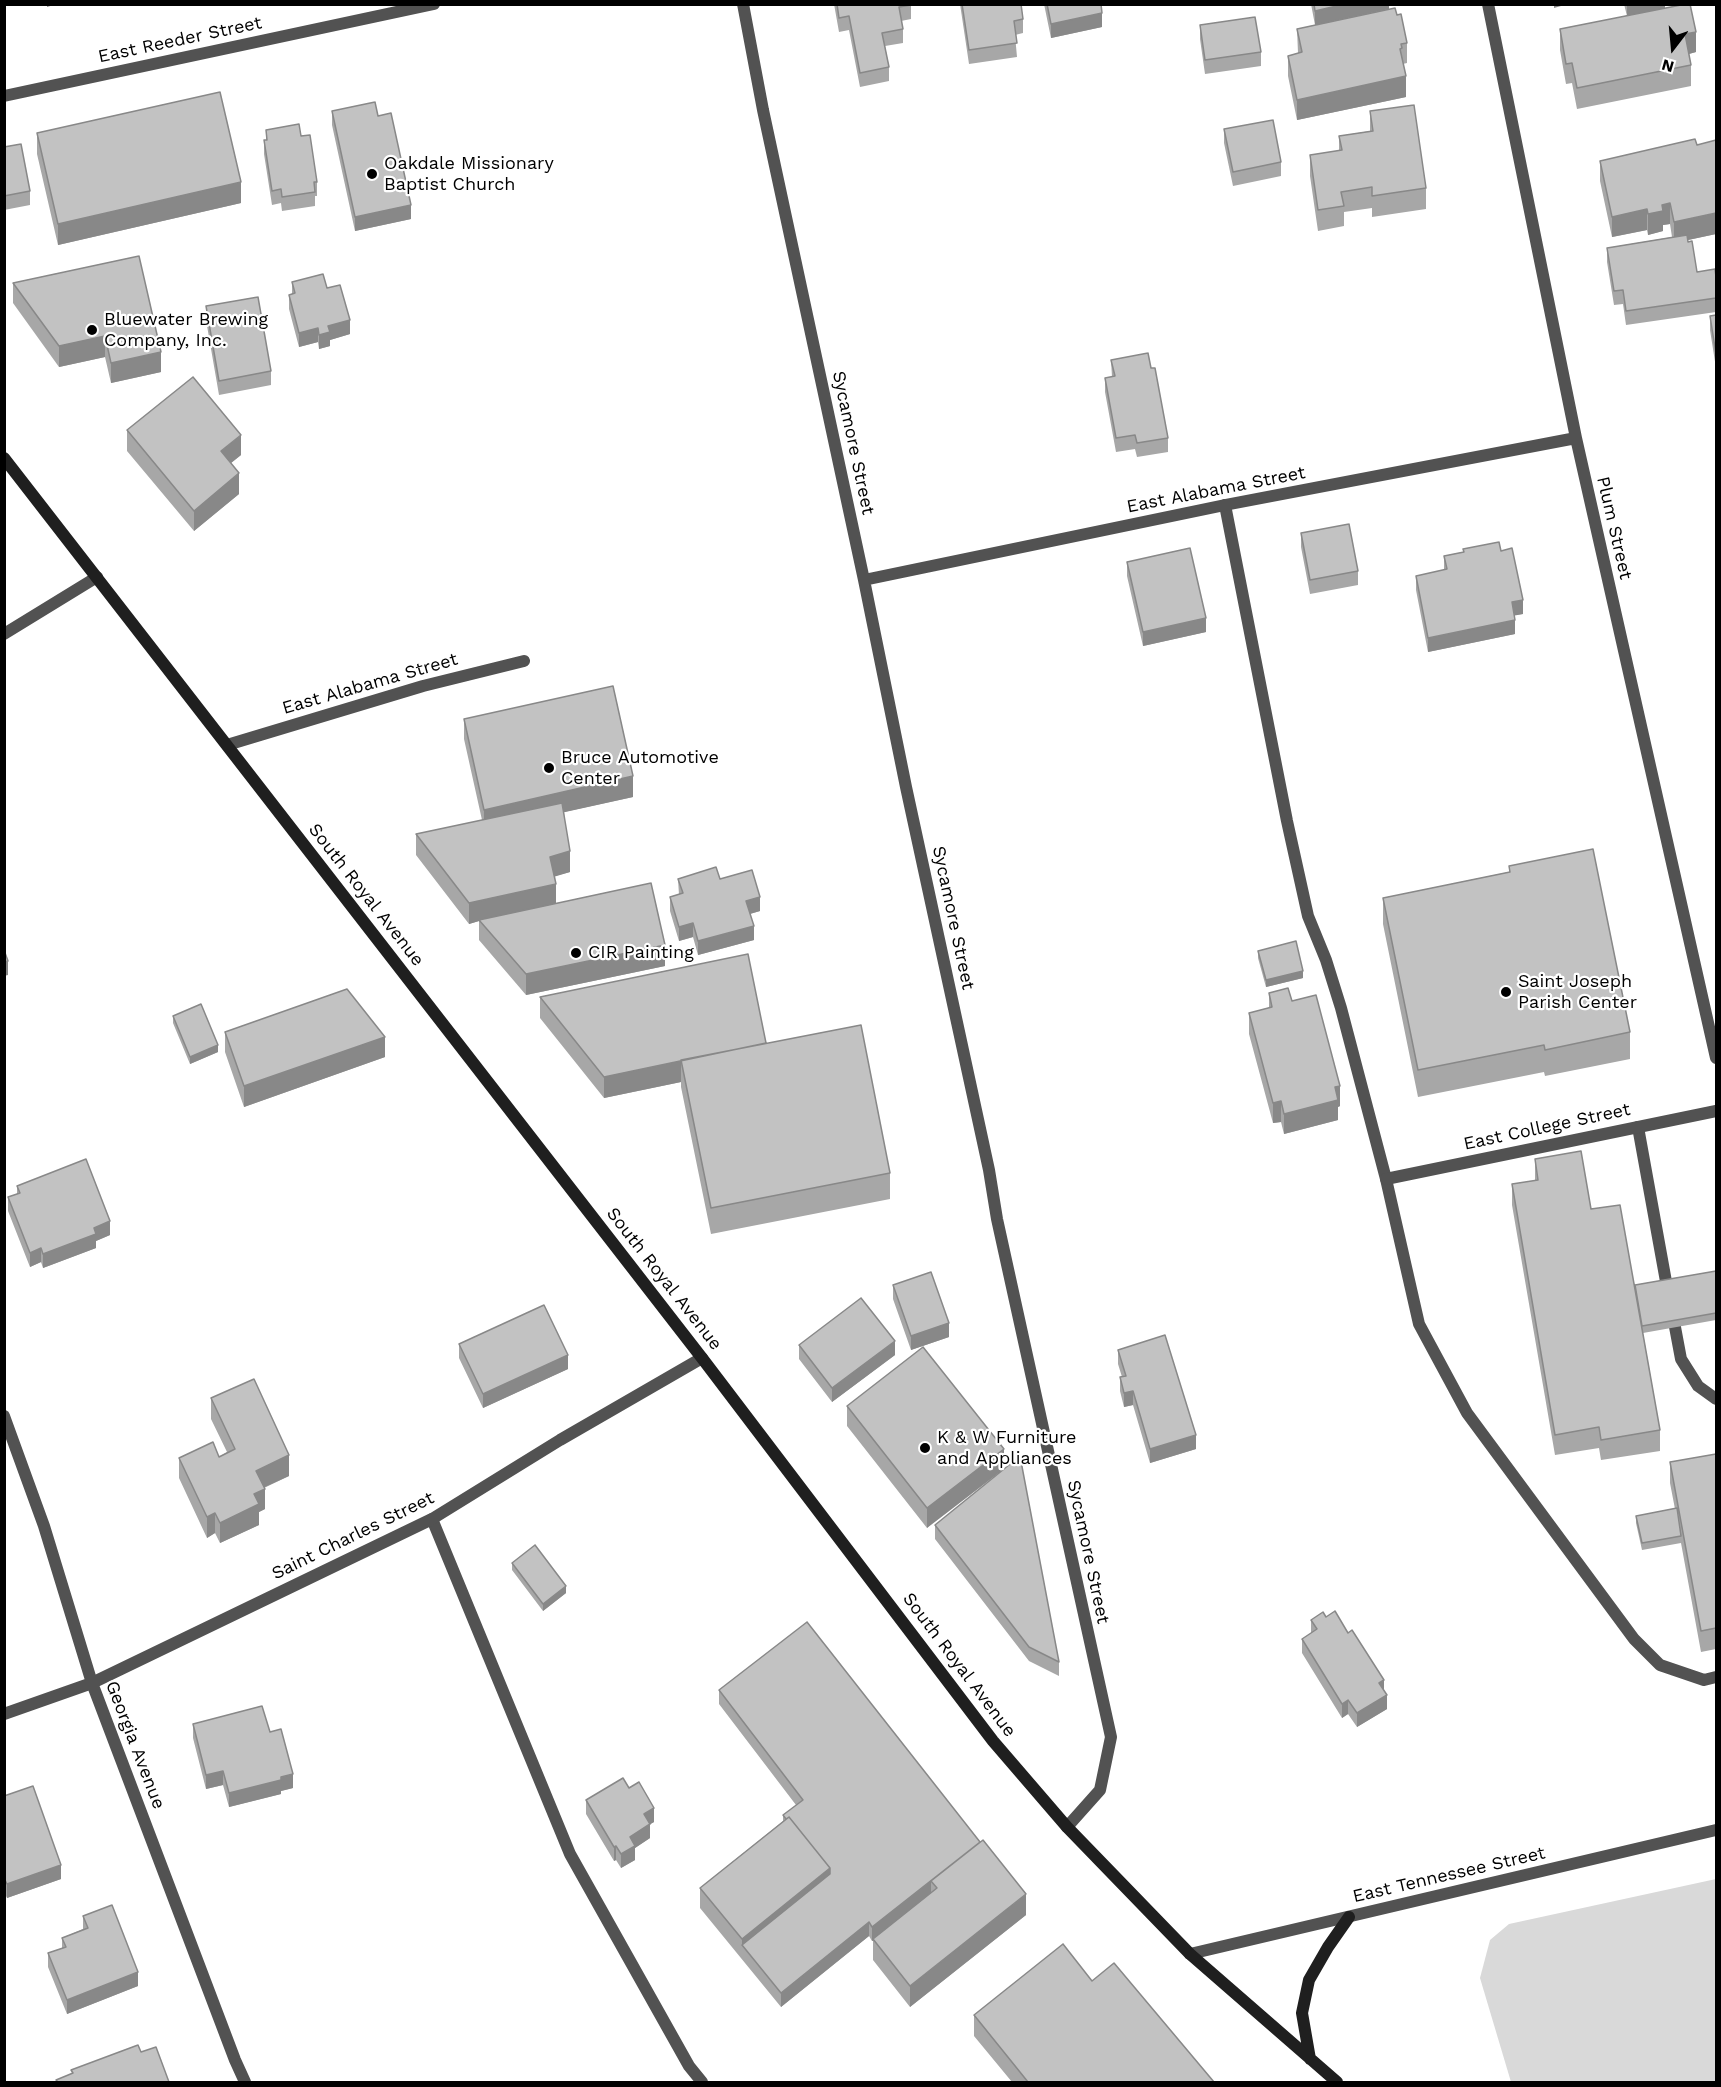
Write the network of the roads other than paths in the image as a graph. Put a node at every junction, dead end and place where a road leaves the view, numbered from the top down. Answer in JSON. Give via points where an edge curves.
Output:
{"nodes":[{"id":1,"x":434,"y":4,"type":"edge"},
{"id":2,"x":743,"y":4,"type":"edge"},
{"id":3,"x":1488,"y":4,"type":"edge"},
{"id":4,"x":4,"y":96,"type":"edge"},
{"id":5,"x":1576,"y":438,"type":"junction"},
{"id":6,"x":4,"y":458,"type":"edge"},
{"id":7,"x":1225,"y":505,"type":"junction"},
{"id":8,"x":97,"y":577,"type":"junction"},
{"id":9,"x":864,"y":580,"type":"junction"},
{"id":10,"x":4,"y":634,"type":"edge"},
{"id":11,"x":524,"y":661,"type":"dead end"},
{"id":12,"x":227,"y":745,"type":"junction"},
{"id":13,"x":1716,"y":1058,"type":"edge"},
{"id":14,"x":1716,"y":1111,"type":"edge"},
{"id":15,"x":1638,"y":1127,"type":"junction"},
{"id":16,"x":1386,"y":1179,"type":"junction"},
{"id":17,"x":1667,"y":1287,"type":"edge"},
{"id":18,"x":1675,"y":1327,"type":"edge"},
{"id":19,"x":702,"y":1358,"type":"junction"},
{"id":20,"x":1716,"y":1400,"type":"edge"},
{"id":21,"x":4,"y":1416,"type":"edge"},
{"id":22,"x":432,"y":1519,"type":"junction"},
{"id":23,"x":1716,"y":1677,"type":"edge"},
{"id":24,"x":92,"y":1683,"type":"junction"},
{"id":25,"x":4,"y":1714,"type":"edge"},
{"id":26,"x":1067,"y":1827,"type":"junction"},
{"id":27,"x":1716,"y":1830,"type":"edge"},
{"id":28,"x":1349,"y":1917,"type":"junction"},
{"id":29,"x":1190,"y":1954,"type":"junction"},
{"id":30,"x":1310,"y":2059,"type":"junction"},
{"id":31,"x":245,"y":2082,"type":"edge"},
{"id":32,"x":702,"y":2082,"type":"edge"},
{"id":33,"x":1337,"y":2082,"type":"edge"}],
"edges":[{"from":1,"to":4,"type":"street","name":"East Reeder Street"},
{"from":2,"to":9,"type":"street","name":"Sycamore Street"},
{"from":3,"to":5,"type":"street","name":"Plum Street"},
{"from":5,"to":7,"type":"street","name":"East Alabama Street"},
{"from":5,"to":13,"type":"street","name":"Plum Street"},
{"from":6,"to":8,"type":"street","name":"South Royal Avenue"},
{"from":7,"to":9,"type":"street","name":"East Alabama Street"},
{"from":7,"to":16,"type":"street","via":[[1308,916],[1341,1008]]},
{"from":8,"to":10,"type":"street"},
{"from":8,"to":12,"type":"street","name":"South Royal Avenue"},
{"from":9,"to":26,"type":"street","name":"Sycamore Street","via":[[997,1219],[1111,1737],[1100,1790]]},
{"from":11,"to":12,"type":"street","name":"East Alabama Street","via":[[423,686]]},
{"from":12,"to":19,"type":"street","name":"South Royal Avenue"},
{"from":14,"to":15,"type":"street","name":"East College Street"},
{"from":15,"to":16,"type":"street","name":"East College Street"},
{"from":15,"to":17,"type":"street"},
{"from":16,"to":23,"type":"street","via":[[1419,1324],[1467,1413],[1634,1639],[1660,1665],[1704,1680]]},
{"from":18,"to":20,"type":"street","via":[[1681,1359],[1698,1386]]},
{"from":19,"to":22,"type":"street","name":"Saint Charles Street"},
{"from":19,"to":26,"type":"street","name":"South Royal Avenue","via":[[993,1741]]},
{"from":21,"to":24,"type":"street","name":"Georgia Avenue","via":[[44,1526]]},
{"from":22,"to":24,"type":"street","name":"Saint Charles Street"},
{"from":22,"to":32,"type":"street","via":[[570,1854],[689,2066]]},
{"from":24,"to":25,"type":"street","name":"Saint Charles Street"},
{"from":24,"to":31,"type":"street","name":"Georgia Avenue"},
{"from":26,"to":29,"type":"street","name":"South Royal Avenue"},
{"from":27,"to":28,"type":"street","name":"East Tennessee Street"},
{"from":28,"to":29,"type":"street","name":"East Tennessee Street"},
{"from":28,"to":30,"type":"street","via":[[1309,1980],[1302,2013]]},
{"from":29,"to":30,"type":"street","name":"South Royal Avenue"},
{"from":30,"to":33,"type":"street","name":"South Royal Avenue"}]}
